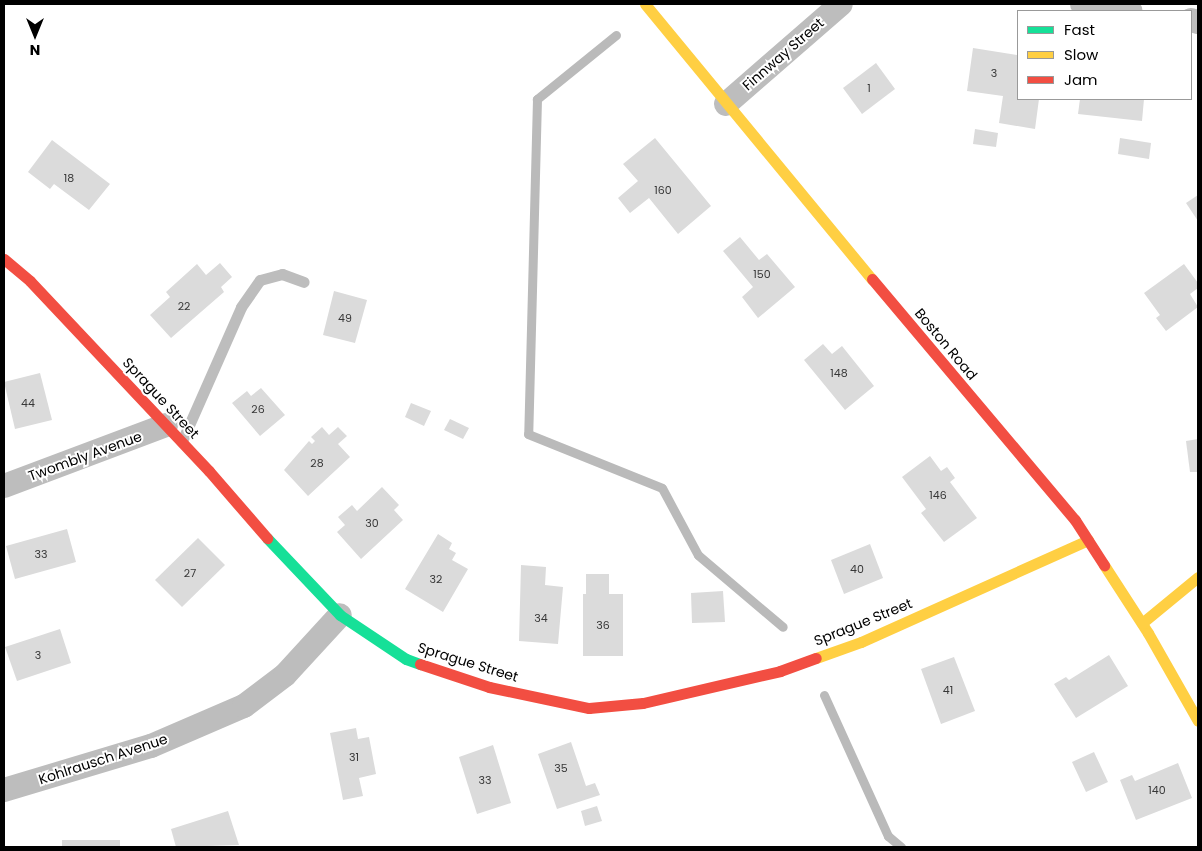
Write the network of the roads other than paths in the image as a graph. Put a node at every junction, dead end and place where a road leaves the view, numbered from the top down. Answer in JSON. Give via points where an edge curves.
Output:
{"nodes":[{"id":1,"x":645,"y":4,"type":"edge"},
{"id":2,"x":841,"y":4,"type":"edge"},
{"id":3,"x":1082,"y":4,"type":"edge"},
{"id":4,"x":1124,"y":10,"type":"edge"},
{"id":5,"x":726,"y":104,"type":"junction"},
{"id":6,"x":4,"y":259,"type":"edge"},
{"id":7,"x":304,"y":282,"type":"dead end"},
{"id":8,"x":174,"y":434,"type":"junction"},
{"id":9,"x":4,"y":486,"type":"edge"},
{"id":10,"x":1088,"y":540,"type":"junction"},
{"id":11,"x":1198,"y":576,"type":"edge"},
{"id":12,"x":340,"y":615,"type":"junction"},
{"id":13,"x":1142,"y":624,"type":"junction"},
{"id":14,"x":1198,"y":721,"type":"edge"},
{"id":15,"x":4,"y":790,"type":"edge"}],
"edges":[{"from":1,"to":5,"type":"street","name":"Boston Road"},
{"from":2,"to":5,"type":"street","name":"Finnway Street"},
{"from":3,"to":4,"type":"street"},
{"from":5,"to":10,"type":"street","name":"Boston Road","via":[[1075,520]]},
{"from":6,"to":8,"type":"street","name":"Sprague Street","via":[[30,281]]},
{"from":7,"to":8,"type":"lane","via":[[282,274],[260,280],[241,308]]},
{"from":8,"to":9,"type":"street","name":"Twombly Avenue"},
{"from":8,"to":12,"type":"street","name":"Sprague Street","via":[[294,569]]},
{"from":10,"to":12,"type":"street","name":"Sprague Street","via":[[861,642],[780,671],[643,703],[589,708],[489,687],[406,658]]},
{"from":10,"to":13,"type":"street","name":"Boston Road"},
{"from":11,"to":13,"type":"street"},
{"from":12,"to":15,"type":"street","name":"Kohlrausch Avenue","via":[[284,675],[244,706],[151,746]]},
{"from":13,"to":14,"type":"street","name":"Boston Road"}]}
